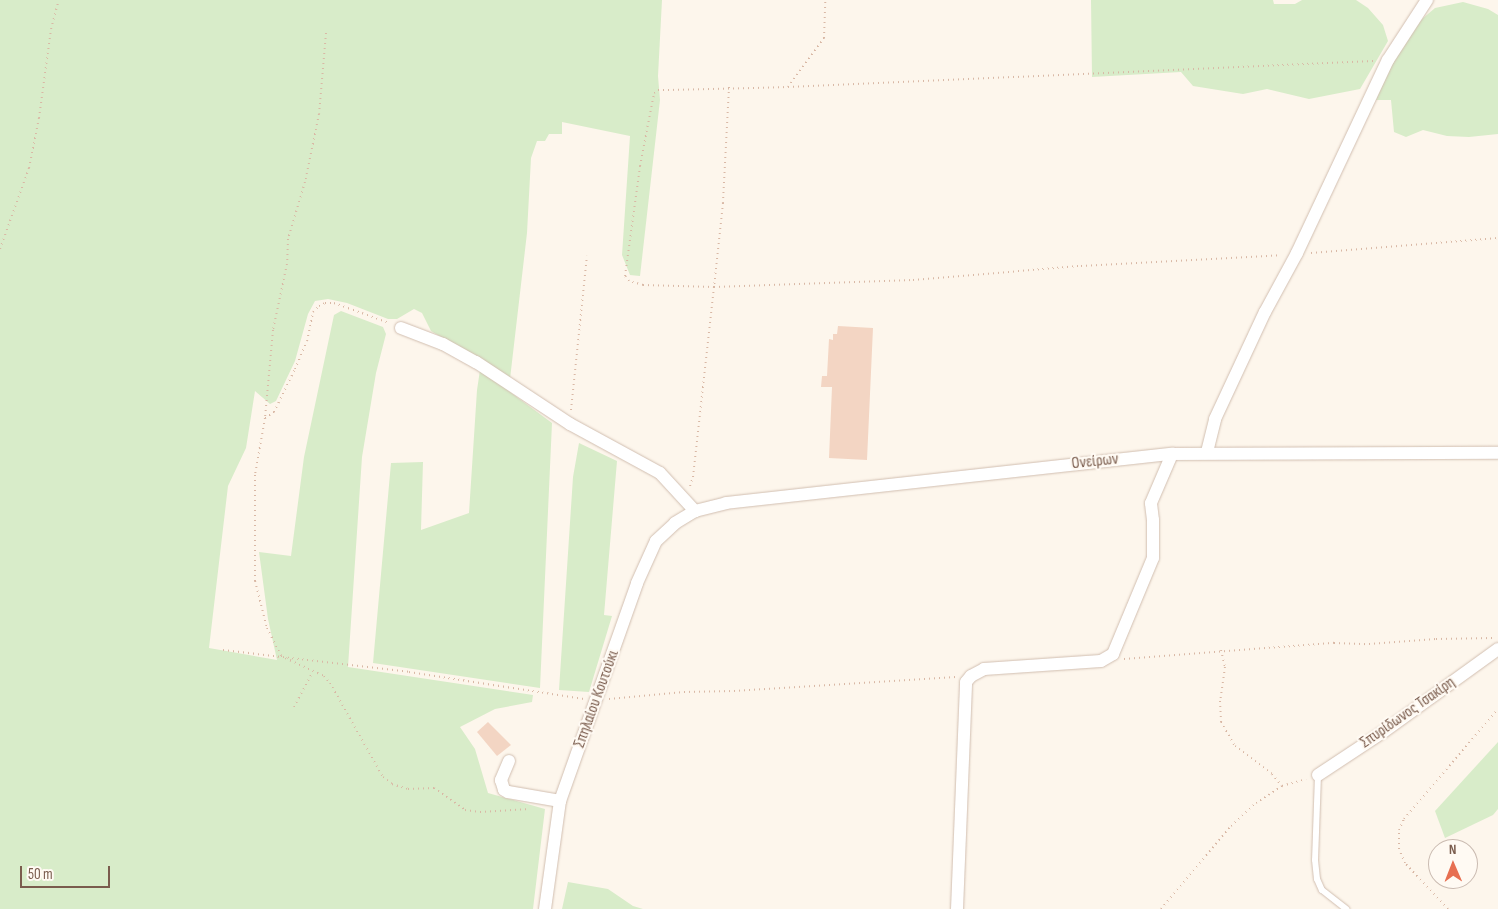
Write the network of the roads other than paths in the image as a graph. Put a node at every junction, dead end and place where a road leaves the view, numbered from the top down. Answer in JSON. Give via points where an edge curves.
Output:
{"nodes":[{"id":1,"x":1427,"y":0,"type":"edge"},
{"id":2,"x":401,"y":328,"type":"road end"},
{"id":3,"x":1207,"y":452,"type":"junction"},
{"id":4,"x":1498,"y":453,"type":"edge"},
{"id":5,"x":1172,"y":454,"type":"junction"},
{"id":6,"x":695,"y":511,"type":"junction"},
{"id":7,"x":1498,"y":649,"type":"edge"},
{"id":8,"x":509,"y":761,"type":"dead end"},
{"id":9,"x":1318,"y":775,"type":"joint"},
{"id":10,"x":560,"y":801,"type":"junction"},
{"id":11,"x":545,"y":909,"type":"edge"},
{"id":12,"x":958,"y":909,"type":"edge"},
{"id":13,"x":1346,"y":909,"type":"edge"}],
"edges":[{"from":1,"to":3,"type":"street","via":[[1388,60],[1297,253],[1265,312],[1215,418]]},
{"from":2,"to":6,"type":"street","via":[[443,344],[476,362],[570,424],[660,473]]},
{"from":3,"to":4,"type":"street","name":"Ονείρων"},
{"from":3,"to":5,"type":"street","name":"Ονείρων"},
{"from":5,"to":6,"type":"street","name":"Ονείρων","via":[[726,503]]},
{"from":5,"to":12,"type":"street","via":[[1151,503],[1154,520],[1152,558],[1113,654],[1101,662],[984,669],[970,676],[966,682]]},
{"from":6,"to":10,"type":"street","name":"Σπηλαίου Κουτούκι","via":[[675,523],[656,541]]},
{"from":7,"to":9,"type":"street","name":"Σπυρίδωνος Τσακίρη"},
{"from":8,"to":10,"type":"street","via":[[501,780],[504,790]]},
{"from":9,"to":13,"type":"lane","via":[[1314,860],[1317,879],[1322,890]]},
{"from":10,"to":11,"type":"street","name":"Σπηλαίου Κουτούκι"}]}
